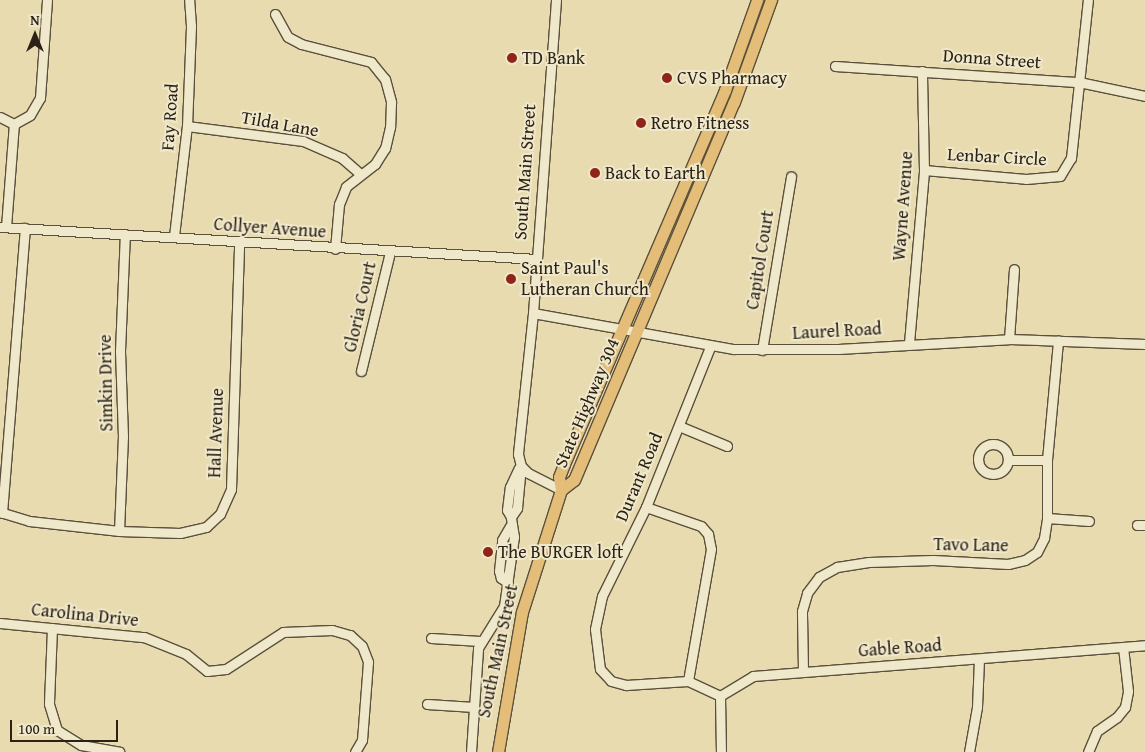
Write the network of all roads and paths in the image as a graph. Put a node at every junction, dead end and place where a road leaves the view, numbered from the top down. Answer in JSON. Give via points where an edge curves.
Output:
{"nodes":[{"id":1,"x":47,"y":0,"type":"edge"},
{"id":2,"x":189,"y":0,"type":"edge"},
{"id":3,"x":556,"y":0,"type":"edge"},
{"id":4,"x":758,"y":0,"type":"edge"},
{"id":5,"x":771,"y":0,"type":"edge"},
{"id":6,"x":1088,"y":0,"type":"edge"},
{"id":7,"x":275,"y":14,"type":"dead end"},
{"id":8,"x":835,"y":66,"type":"dead end"},
{"id":9,"x":922,"y":71,"type":"junction"},
{"id":10,"x":1078,"y":82,"type":"junction"},
{"id":11,"x":1145,"y":96,"type":"edge"},
{"id":12,"x":0,"y":117,"type":"edge"},
{"id":13,"x":14,"y":124,"type":"junction"},
{"id":14,"x":188,"y":126,"type":"junction"},
{"id":15,"x":924,"y":170,"type":"junction"},
{"id":16,"x":359,"y":173,"type":"junction"},
{"id":17,"x":791,"y":176,"type":"dead end"},
{"id":18,"x":3,"y":227,"type":"edge"},
{"id":19,"x":25,"y":228,"type":"junction"},
{"id":20,"x":125,"y":234,"type":"junction"},
{"id":21,"x":174,"y":236,"type":"junction"},
{"id":22,"x":239,"y":243,"type":"junction"},
{"id":23,"x":335,"y":249,"type":"junction"},
{"id":24,"x":390,"y":252,"type":"junction"},
{"id":25,"x":537,"y":259,"type":"junction"},
{"id":26,"x":1014,"y":270,"type":"dead end"},
{"id":27,"x":533,"y":313,"type":"junction"},
{"id":28,"x":620,"y":329,"type":"junction"},
{"id":29,"x":637,"y":332,"type":"junction"},
{"id":30,"x":1009,"y":339,"type":"junction"},
{"id":31,"x":1058,"y":341,"type":"junction"},
{"id":32,"x":909,"y":343,"type":"junction"},
{"id":33,"x":1145,"y":344,"type":"edge"},
{"id":34,"x":710,"y":347,"type":"junction"},
{"id":35,"x":762,"y":350,"type":"junction"},
{"id":36,"x":361,"y":371,"type":"dead end"},
{"id":37,"x":678,"y":426,"type":"junction"},
{"id":38,"x":727,"y":446,"type":"dead end"},
{"id":39,"x":1008,"y":460,"type":"dead end"},
{"id":40,"x":1046,"y":460,"type":"junction"},
{"id":41,"x":521,"y":466,"type":"junction"},
{"id":42,"x":561,"y":490,"type":"junction"},
{"id":43,"x":646,"y":507,"type":"junction"},
{"id":44,"x":1,"y":512,"type":"edge"},
{"id":45,"x":1048,"y":518,"type":"junction"},
{"id":46,"x":1089,"y":521,"type":"dead end"},
{"id":47,"x":119,"y":531,"type":"junction"},
{"id":48,"x":0,"y":623,"type":"edge"},
{"id":49,"x":52,"y":628,"type":"junction"},
{"id":50,"x":431,"y":638,"type":"dead end"},
{"id":51,"x":480,"y":641,"type":"junction"},
{"id":52,"x":1145,"y":645,"type":"edge"},
{"id":53,"x":1123,"y":647,"type":"junction"},
{"id":54,"x":979,"y":660,"type":"junction"},
{"id":55,"x":803,"y":671,"type":"junction"},
{"id":56,"x":688,"y":681,"type":"junction"},
{"id":57,"x":720,"y":696,"type":"junction"},
{"id":58,"x":427,"y":704,"type":"dead end"},
{"id":59,"x":474,"y":707,"type":"junction"},
{"id":60,"x":119,"y":752,"type":"edge"},
{"id":61,"x":355,"y":752,"type":"edge"},
{"id":62,"x":471,"y":752,"type":"edge"},
{"id":63,"x":498,"y":752,"type":"edge"},
{"id":64,"x":721,"y":752,"type":"edge"},
{"id":65,"x":969,"y":752,"type":"edge"},
{"id":66,"x":1088,"y":752,"type":"edge"}],
"edges":[{"from":1,"to":13,"type":"street","via":[[40,98],[30,115]]},
{"from":2,"to":14,"type":"street","name":"Fay Road","via":[[192,26]]},
{"from":3,"to":25,"type":"street","name":"South Main Street"},
{"from":4,"to":28,"type":"main road","name":"State Highway 304","via":[[727,84]]},
{"from":5,"to":29,"type":"main road","name":"State Highway 304","via":[[739,90]]},
{"from":6,"to":10,"type":"street"},
{"from":7,"to":16,"type":"street","via":[[288,37],[301,44],[371,62],[386,79],[391,102],[386,141],[375,164]]},
{"from":8,"to":9,"type":"street","name":"Donna Street"},
{"from":9,"to":10,"type":"street","name":"Donna Street"},
{"from":9,"to":15,"type":"street","name":"Wayne Avenue"},
{"from":10,"to":11,"type":"street","name":"Donna Street"},
{"from":10,"to":15,"type":"street","name":"Lenbar Circle","via":[[1071,158],[1060,176],[1026,179]]},
{"from":12,"to":13,"type":"street"},
{"from":13,"to":18,"type":"street"},
{"from":14,"to":16,"type":"street","name":"Tilda Lane","via":[[303,141],[342,158]]},
{"from":14,"to":21,"type":"street","name":"Fay Road"},
{"from":15,"to":32,"type":"street","name":"Wayne Avenue"},
{"from":16,"to":23,"type":"street","via":[[346,187],[339,204]]},
{"from":17,"to":35,"type":"street","name":"Capitol Court"},
{"from":18,"to":19,"type":"street","name":"Collyer Avenue"},
{"from":19,"to":20,"type":"street","name":"Collyer Avenue"},
{"from":19,"to":44,"type":"street"},
{"from":20,"to":21,"type":"street","name":"Collyer Avenue"},
{"from":20,"to":47,"type":"street","name":"Simkin Drive","via":[[120,350],[123,437]]},
{"from":21,"to":22,"type":"street","name":"Collyer Avenue"},
{"from":22,"to":23,"type":"street","name":"Collyer Avenue"},
{"from":22,"to":47,"type":"street","name":"Hall Avenue","via":[[231,489],[220,514],[206,527],[180,533]]},
{"from":23,"to":24,"type":"street","name":"Collyer Avenue"},
{"from":24,"to":25,"type":"street","name":"Collyer Avenue"},
{"from":24,"to":36,"type":"street","name":"Gloria Court"},
{"from":25,"to":27,"type":"street","name":"South Main Street"},
{"from":26,"to":30,"type":"street"},
{"from":27,"to":28,"type":"street","name":"Laurel Road"},
{"from":27,"to":41,"type":"street","name":"South Main Street","via":[[518,454]]},
{"from":28,"to":29,"type":"street","name":"Laurel Road"},
{"from":28,"to":42,"type":"main road","name":"State Highway 304","via":[[560,474]]},
{"from":29,"to":34,"type":"street","name":"Laurel Road"},
{"from":29,"to":42,"type":"main road","name":"State Highway 304","via":[[574,480]]},
{"from":30,"to":31,"type":"street","name":"Laurel Road"},
{"from":30,"to":32,"type":"street","name":"Laurel Road"},
{"from":31,"to":33,"type":"street","name":"Laurel Road"},
{"from":31,"to":40,"type":"street","name":"Tavo Lane"},
{"from":32,"to":35,"type":"street","name":"Laurel Road"},
{"from":34,"to":35,"type":"street","name":"Laurel Road"},
{"from":34,"to":37,"type":"street","name":"Durant Road"},
{"from":37,"to":38,"type":"street"},
{"from":37,"to":43,"type":"street","name":"Durant Road"},
{"from":39,"to":40,"type":"street"},
{"from":40,"to":45,"type":"street","name":"Tavo Lane"},
{"from":41,"to":42,"type":"street","via":[[535,478]]},
{"from":41,"to":51,"type":"street","name":"South Main Street","via":[[510,488],[507,510],[514,537],[501,615]]},
{"from":42,"to":63,"type":"main road","name":"South Main Street","via":[[521,618]]},
{"from":43,"to":56,"type":"street","via":[[701,526],[708,534],[711,550],[709,569]]},
{"from":43,"to":56,"type":"street","name":"Durant Road","via":[[602,596],[595,629],[600,669],[611,681],[626,685]]},
{"from":44,"to":47,"type":"street","name":"Hall Avenue","via":[[29,521]]},
{"from":45,"to":46,"type":"street"},
{"from":45,"to":55,"type":"street","name":"Tavo Lane","via":[[1037,552],[1025,560],[1008,564],[933,560],[869,562],[837,567],[819,577],[807,592],[802,612]]},
{"from":48,"to":49,"type":"street","name":"Carolina Drive"},
{"from":49,"to":60,"type":"street","via":[[49,704],[57,730],[81,745]]},
{"from":49,"to":61,"type":"street","name":"Carolina Drive","via":[[144,637],[186,654],[207,670],[226,669],[283,632],[332,630],[350,635],[362,646],[368,662],[362,736]]},
{"from":50,"to":51,"type":"street"},
{"from":51,"to":59,"type":"street"},
{"from":52,"to":53,"type":"street","name":"Gable Road"},
{"from":53,"to":54,"type":"street","name":"Gable Road"},
{"from":53,"to":66,"type":"street","via":[[1128,690],[1125,706],[1117,717],[1097,731]]},
{"from":54,"to":55,"type":"street","name":"Gable Road"},
{"from":54,"to":65,"type":"street","via":[[977,707]]},
{"from":55,"to":57,"type":"street","name":"Gable Road","via":[[753,676]]},
{"from":56,"to":57,"type":"street","name":"Durant Road"},
{"from":57,"to":64,"type":"street"},
{"from":58,"to":59,"type":"street"},
{"from":59,"to":62,"type":"street"}]}
